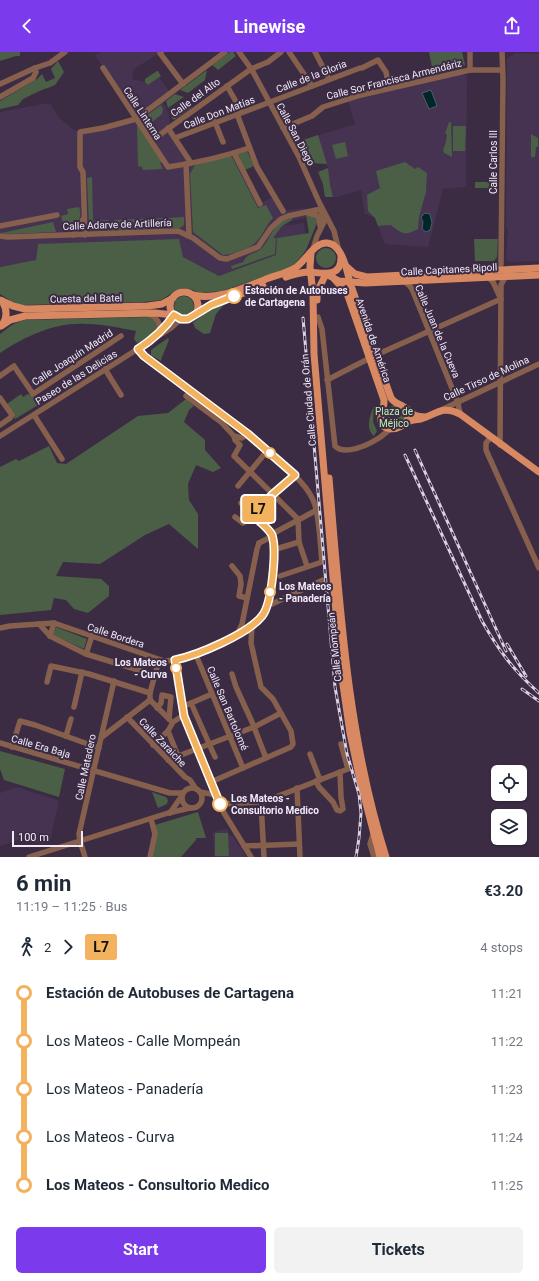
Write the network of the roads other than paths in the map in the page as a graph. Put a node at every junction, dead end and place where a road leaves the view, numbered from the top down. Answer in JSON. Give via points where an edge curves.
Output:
{"nodes":[{"id":1,"x":65,"y":52,"type":"edge"},
{"id":2,"x":161,"y":52,"type":"edge"},
{"id":3,"x":225,"y":52,"type":"edge"},
{"id":4,"x":239,"y":52,"type":"edge"},
{"id":5,"x":281,"y":52,"type":"edge"},
{"id":6,"x":289,"y":52,"type":"edge"},
{"id":7,"x":315,"y":52,"type":"edge"},
{"id":8,"x":470,"y":52,"type":"edge"},
{"id":9,"x":502,"y":52,"type":"edge"},
{"id":10,"x":505,"y":52,"type":"edge"},
{"id":11,"x":502,"y":61,"type":"junction"},
{"id":12,"x":35,"y":68,"type":"junction"},
{"id":13,"x":103,"y":68,"type":"dead end"},
{"id":14,"x":251,"y":69,"type":"junction"},
{"id":15,"x":470,"y":70,"type":"junction"},
{"id":16,"x":502,"y":70,"type":"junction"},
{"id":17,"x":329,"y":79,"type":"junction"},
{"id":18,"x":0,"y":84,"type":"edge"},
{"id":19,"x":183,"y":84,"type":"junction"},
{"id":20,"x":227,"y":86,"type":"junction"},
{"id":21,"x":312,"y":86,"type":"junction"},
{"id":22,"x":389,"y":88,"type":"junction"},
{"id":23,"x":0,"y":97,"type":"edge"},
{"id":24,"x":269,"y":102,"type":"junction"},
{"id":25,"x":239,"y":113,"type":"junction"},
{"id":26,"x":210,"y":115,"type":"dead end"},
{"id":27,"x":136,"y":119,"type":"junction"},
{"id":28,"x":215,"y":122,"type":"junction"},
{"id":29,"x":168,"y":128,"type":"junction"},
{"id":30,"x":283,"y":128,"type":"junction"},
{"id":31,"x":175,"y":138,"type":"junction"},
{"id":32,"x":151,"y":141,"type":"junction"},
{"id":33,"x":223,"y":142,"type":"dead end"},
{"id":34,"x":249,"y":148,"type":"junction"},
{"id":35,"x":234,"y":153,"type":"junction"},
{"id":36,"x":188,"y":166,"type":"junction"},
{"id":37,"x":260,"y":204,"type":"dead end"},
{"id":38,"x":321,"y":206,"type":"junction"},
{"id":39,"x":283,"y":211,"type":"dead end"},
{"id":40,"x":84,"y":212,"type":"junction"},
{"id":41,"x":306,"y":212,"type":"junction"},
{"id":42,"x":57,"y":215,"type":"dead end"},
{"id":43,"x":189,"y":220,"type":"junction"},
{"id":44,"x":0,"y":226,"type":"edge"},
{"id":45,"x":182,"y":232,"type":"junction"},
{"id":46,"x":318,"y":232,"type":"junction"},
{"id":47,"x":85,"y":234,"type":"junction"},
{"id":48,"x":73,"y":235,"type":"junction"},
{"id":49,"x":0,"y":236,"type":"edge"},
{"id":50,"x":188,"y":236,"type":"junction"},
{"id":51,"x":340,"y":253,"type":"junction"},
{"id":52,"x":311,"y":254,"type":"junction"},
{"id":53,"x":346,"y":266,"type":"junction"},
{"id":54,"x":539,"y":268,"type":"edge"},
{"id":55,"x":295,"y":271,"type":"junction"},
{"id":56,"x":496,"y":271,"type":"junction"},
{"id":57,"x":310,"y":272,"type":"junction"},
{"id":58,"x":324,"y":274,"type":"junction"},
{"id":59,"x":539,"y":275,"type":"edge"},
{"id":60,"x":509,"y":276,"type":"junction"},
{"id":61,"x":488,"y":277,"type":"junction"},
{"id":62,"x":335,"y":279,"type":"junction"},
{"id":63,"x":362,"y":281,"type":"junction"},
{"id":64,"x":403,"y":281,"type":"junction"},
{"id":65,"x":350,"y":283,"type":"junction"},
{"id":66,"x":312,"y":288,"type":"junction"},
{"id":67,"x":193,"y":295,"type":"junction"},
{"id":68,"x":315,"y":296,"type":"junction"},
{"id":69,"x":172,"y":298,"type":"junction"},
{"id":70,"x":356,"y":299,"type":"junction"},
{"id":71,"x":501,"y":299,"type":"junction"},
{"id":72,"x":0,"y":300,"type":"edge"},
{"id":73,"x":148,"y":314,"type":"junction"},
{"id":74,"x":195,"y":314,"type":"junction"},
{"id":75,"x":174,"y":315,"type":"junction"},
{"id":76,"x":318,"y":317,"type":"junction"},
{"id":77,"x":181,"y":319,"type":"junction"},
{"id":78,"x":1,"y":326,"type":"edge"},
{"id":79,"x":428,"y":331,"type":"junction"},
{"id":80,"x":160,"y":334,"type":"junction"},
{"id":81,"x":121,"y":336,"type":"dead end"},
{"id":82,"x":138,"y":349,"type":"junction"},
{"id":83,"x":373,"y":356,"type":"junction"},
{"id":84,"x":539,"y":364,"type":"edge"},
{"id":85,"x":105,"y":370,"type":"junction"},
{"id":86,"x":0,"y":376,"type":"edge"},
{"id":87,"x":327,"y":380,"type":"junction"},
{"id":88,"x":501,"y":382,"type":"junction"},
{"id":89,"x":121,"y":395,"type":"dead end"},
{"id":90,"x":186,"y":396,"type":"dead end"},
{"id":91,"x":0,"y":398,"type":"edge"},
{"id":92,"x":458,"y":403,"type":"junction"},
{"id":93,"x":400,"y":405,"type":"junction"},
{"id":94,"x":408,"y":410,"type":"junction"},
{"id":95,"x":441,"y":410,"type":"junction"},
{"id":96,"x":382,"y":412,"type":"junction"},
{"id":97,"x":34,"y":414,"type":"junction"},
{"id":98,"x":460,"y":414,"type":"junction"},
{"id":99,"x":425,"y":417,"type":"junction"},
{"id":100,"x":405,"y":423,"type":"junction"},
{"id":101,"x":0,"y":425,"type":"edge"},
{"id":102,"x":382,"y":425,"type":"junction"},
{"id":103,"x":392,"y":429,"type":"junction"},
{"id":104,"x":248,"y":434,"type":"junction"},
{"id":105,"x":0,"y":436,"type":"edge"},
{"id":106,"x":234,"y":436,"type":"junction"},
{"id":107,"x":491,"y":437,"type":"junction"},
{"id":108,"x":376,"y":440,"type":"junction"},
{"id":109,"x":500,"y":445,"type":"junction"},
{"id":110,"x":267,"y":450,"type":"junction"},
{"id":111,"x":62,"y":459,"type":"dead end"},
{"id":112,"x":250,"y":472,"type":"junction"},
{"id":113,"x":539,"y":472,"type":"edge"},
{"id":114,"x":295,"y":475,"type":"junction"},
{"id":115,"x":238,"y":486,"type":"dead end"},
{"id":116,"x":329,"y":488,"type":"junction"},
{"id":117,"x":273,"y":494,"type":"junction"},
{"id":118,"x":326,"y":502,"type":"joint"},
{"id":119,"x":241,"y":503,"type":"dead end"},
{"id":120,"x":315,"y":511,"type":"junction"},
{"id":121,"x":252,"y":515,"type":"junction"},
{"id":122,"x":236,"y":517,"type":"dead end"},
{"id":123,"x":298,"y":520,"type":"junction"},
{"id":124,"x":272,"y":534,"type":"junction"},
{"id":125,"x":299,"y":542,"type":"junction"},
{"id":126,"x":273,"y":550,"type":"junction"},
{"id":127,"x":232,"y":566,"type":"dead end"},
{"id":128,"x":307,"y":566,"type":"junction"},
{"id":129,"x":539,"y":568,"type":"edge"},
{"id":130,"x":280,"y":576,"type":"dead end"},
{"id":131,"x":323,"y":580,"type":"dead end"},
{"id":132,"x":247,"y":598,"type":"junction"},
{"id":133,"x":267,"y":604,"type":"junction"},
{"id":134,"x":54,"y":623,"type":"junction"},
{"id":135,"x":39,"y":624,"type":"junction"},
{"id":136,"x":252,"y":624,"type":"junction"},
{"id":137,"x":0,"y":628,"type":"edge"},
{"id":138,"x":236,"y":635,"type":"junction"},
{"id":139,"x":50,"y":636,"type":"junction"},
{"id":140,"x":92,"y":636,"type":"junction"},
{"id":141,"x":86,"y":654,"type":"junction"},
{"id":142,"x":196,"y":655,"type":"junction"},
{"id":143,"x":159,"y":660,"type":"junction"},
{"id":144,"x":175,"y":660,"type":"junction"},
{"id":145,"x":82,"y":672,"type":"junction"},
{"id":146,"x":232,"y":674,"type":"dead end"},
{"id":147,"x":154,"y":675,"type":"junction"},
{"id":148,"x":114,"y":681,"type":"junction"},
{"id":149,"x":46,"y":682,"type":"dead end"},
{"id":150,"x":150,"y":692,"type":"junction"},
{"id":151,"x":212,"y":694,"type":"junction"},
{"id":152,"x":150,"y":700,"type":"junction"},
{"id":153,"x":191,"y":703,"type":"junction"},
{"id":154,"x":74,"y":707,"type":"dead end"},
{"id":155,"x":182,"y":707,"type":"junction"},
{"id":156,"x":157,"y":708,"type":"junction"},
{"id":157,"x":281,"y":713,"type":"junction"},
{"id":158,"x":184,"y":716,"type":"junction"},
{"id":159,"x":127,"y":717,"type":"junction"},
{"id":160,"x":71,"y":718,"type":"dead end"},
{"id":161,"x":171,"y":721,"type":"junction"},
{"id":162,"x":254,"y":727,"type":"junction"},
{"id":163,"x":168,"y":732,"type":"junction"},
{"id":164,"x":66,"y":736,"type":"junction"},
{"id":165,"x":230,"y":736,"type":"junction"},
{"id":166,"x":102,"y":737,"type":"junction"},
{"id":167,"x":0,"y":743,"type":"edge"},
{"id":168,"x":208,"y":744,"type":"junction"},
{"id":169,"x":342,"y":744,"type":"dead end"},
{"id":170,"x":153,"y":745,"type":"junction"},
{"id":171,"x":12,"y":748,"type":"junction"},
{"id":172,"x":99,"y":748,"type":"junction"},
{"id":173,"x":197,"y":749,"type":"junction"},
{"id":174,"x":310,"y":754,"type":"dead end"},
{"id":175,"x":178,"y":756,"type":"junction"},
{"id":176,"x":215,"y":757,"type":"dead end"},
{"id":177,"x":266,"y":758,"type":"junction"},
{"id":178,"x":168,"y":760,"type":"junction"},
{"id":179,"x":243,"y":768,"type":"junction"},
{"id":180,"x":94,"y":771,"type":"junction"},
{"id":181,"x":340,"y":772,"type":"junction"},
{"id":182,"x":186,"y":778,"type":"junction"},
{"id":183,"x":318,"y":780,"type":"junction"},
{"id":184,"x":211,"y":782,"type":"junction"},
{"id":185,"x":297,"y":788,"type":"junction"},
{"id":186,"x":198,"y":790,"type":"junction"},
{"id":187,"x":213,"y":793,"type":"junction"},
{"id":188,"x":182,"y":797,"type":"junction"},
{"id":189,"x":201,"y":801,"type":"junction"},
{"id":190,"x":261,"y":802,"type":"junction"},
{"id":191,"x":368,"y":803,"type":"junction"},
{"id":192,"x":220,"y":804,"type":"junction"},
{"id":193,"x":190,"y":808,"type":"junction"},
{"id":194,"x":170,"y":813,"type":"junction"},
{"id":195,"x":151,"y":818,"type":"junction"},
{"id":196,"x":373,"y":834,"type":"junction"},
{"id":197,"x":80,"y":841,"type":"junction"},
{"id":198,"x":299,"y":844,"type":"junction"},
{"id":199,"x":263,"y":845,"type":"junction"},
{"id":200,"x":244,"y":846,"type":"junction"},
{"id":201,"x":29,"y":857,"type":"edge"},
{"id":202,"x":85,"y":857,"type":"edge"},
{"id":203,"x":150,"y":857,"type":"edge"},
{"id":204,"x":251,"y":857,"type":"edge"},
{"id":205,"x":264,"y":857,"type":"edge"},
{"id":206,"x":300,"y":857,"type":"edge"},
{"id":207,"x":374,"y":857,"type":"edge"},
{"id":208,"x":380,"y":857,"type":"edge"},
{"id":209,"x":386,"y":857,"type":"edge"}],
"edges":[{"from":1,"to":12,"type":"street","via":[[50,64]]},
{"from":2,"to":19,"type":"street"},
{"from":3,"to":19,"type":"street"},
{"from":4,"to":14,"type":"street","name":"Calle San Diego"},
{"from":5,"to":14,"type":"street","name":"Calle del Alto","via":[[268,62]]},
{"from":6,"to":21,"type":"street"},
{"from":7,"to":17,"type":"street"},
{"from":8,"to":15,"type":"street"},
{"from":9,"to":11,"type":"street","name":"Calle Carlos III"},
{"from":10,"to":11,"type":"street"},
{"from":11,"to":16,"type":"street","name":"Calle Carlos III"},
{"from":12,"to":18,"type":"street"},
{"from":12,"to":23,"type":"street","via":[[36,72],[32,78]]},
{"from":13,"to":27,"type":"street","name":"Calle Linterna"},
{"from":14,"to":20,"type":"street","name":"Calle del Alto"},
{"from":14,"to":24,"type":"street","name":"Calle San Diego"},
{"from":15,"to":16,"type":"street","name":"Calle Sor Francisca Armendáriz"},
{"from":15,"to":22,"type":"street","name":"Calle Sor Francisca Armendáriz"},
{"from":16,"to":56,"type":"street","name":"Calle Carlos III","via":[[501,264]]},
{"from":17,"to":21,"type":"street","name":"Calle de la Gloria"},
{"from":17,"to":22,"type":"street","name":"Calle de la Gloria","via":[[378,60],[385,70]]},
{"from":19,"to":27,"type":"street"},
{"from":20,"to":25,"type":"street"},
{"from":20,"to":29,"type":"street","name":"Calle del Alto"},
{"from":21,"to":24,"type":"street","name":"Calle de la Gloria"},
{"from":22,"to":30,"type":"street","name":"Calle Sor Francisca Armendáriz","via":[[323,107],[312,116]]},
{"from":24,"to":25,"type":"street","name":"Calle Don Matías"},
{"from":24,"to":30,"type":"street","name":"Calle San Diego"},
{"from":25,"to":28,"type":"street","name":"Calle Don Matías"},
{"from":25,"to":34,"type":"street"},
{"from":26,"to":28,"type":"street"},
{"from":27,"to":32,"type":"street","name":"Calle Linterna"},
{"from":27,"to":40,"type":"street","via":[[80,132]]},
{"from":28,"to":31,"type":"street","name":"Calle Don Matías"},
{"from":28,"to":33,"type":"street"},
{"from":29,"to":31,"type":"street"},
{"from":29,"to":32,"type":"street","name":"Calle del Alto"},
{"from":30,"to":38,"type":"street","name":"Calle San Diego"},
{"from":31,"to":36,"type":"street"},
{"from":32,"to":36,"type":"street","name":"Calle Linterna","via":[[168,167]]},
{"from":34,"to":35,"type":"street"},
{"from":34,"to":39,"type":"street"},
{"from":35,"to":36,"type":"street"},
{"from":35,"to":37,"type":"street"},
{"from":36,"to":43,"type":"street"},
{"from":38,"to":41,"type":"street"},
{"from":38,"to":46,"type":"street","via":[[324,222]]},
{"from":38,"to":51,"type":"street","name":"Calle San Diego","via":[[334,231]]},
{"from":40,"to":47,"type":"street"},
{"from":40,"to":48,"type":"street","via":[[83,221]]},
{"from":41,"to":46,"type":"street","via":[[319,217]]},
{"from":41,"to":50,"type":"street","name":"Calle Adarve de Artillería","via":[[279,220],[255,249],[227,259]]},
{"from":42,"to":44,"type":"street"},
{"from":43,"to":45,"type":"street"},
{"from":43,"to":50,"type":"street"},
{"from":45,"to":47,"type":"street","name":"Calle Adarve de Artillería"},
{"from":45,"to":50,"type":"street","name":"Calle Adarve de Artillería"},
{"from":46,"to":52,"type":"street"},
{"from":47,"to":48,"type":"street","name":"Calle Adarve de Artillería"},
{"from":48,"to":49,"type":"street","name":"Calle Adarve de Artillería"},
{"from":51,"to":52,"type":"main road","via":[[334,245],[326,243],[318,245]]},
{"from":51,"to":53,"type":"main road","name":"Avenida de América"},
{"from":51,"to":58,"type":"main road","via":[[341,261],[338,267],[333,272]]},
{"from":52,"to":55,"type":"main road"},
{"from":52,"to":57,"type":"main road"},
{"from":52,"to":58,"type":"main road","via":[[313,268]]},
{"from":53,"to":63,"type":"main road"},
{"from":53,"to":65,"type":"main road","name":"Avenida de América"},
{"from":54,"to":56,"type":"main road","name":"Calle Capitanes Ripoll"},
{"from":55,"to":57,"type":"main road"},
{"from":55,"to":66,"type":"main road","via":[[307,280]]},
{"from":55,"to":67,"type":"main road","via":[[218,295]]},
{"from":55,"to":74,"type":"main road","via":[[215,303]]},
{"from":56,"to":63,"type":"main road","name":"Calle Capitanes Ripoll","via":[[371,277]]},
{"from":57,"to":58,"type":"main road"},
{"from":57,"to":66,"type":"main road"},
{"from":58,"to":62,"type":"main road"},
{"from":58,"to":68,"type":"main road"},
{"from":59,"to":60,"type":"main road","name":"Calle Capitanes Ripoll"},
{"from":60,"to":61,"type":"main road","name":"Calle Capitanes Ripoll"},
{"from":60,"to":71,"type":"street","via":[[502,282]]},
{"from":61,"to":64,"type":"main road","name":"Calle Capitanes Ripoll"},
{"from":61,"to":71,"type":"street"},
{"from":62,"to":65,"type":"main road"},
{"from":62,"to":83,"type":"main road","name":"Avenida de América","via":[[347,293]]},
{"from":63,"to":64,"type":"main road","name":"Calle Capitanes Ripoll"},
{"from":63,"to":65,"type":"main road"},
{"from":63,"to":70,"type":"main road"},
{"from":64,"to":79,"type":"street","name":"Calle Juan de la Cueva","via":[[410,285]]},
{"from":65,"to":70,"type":"main road","name":"Avenida de América"},
{"from":66,"to":68,"type":"main road"},
{"from":67,"to":69,"type":"main road","via":[[183,292]]},
{"from":67,"to":74,"type":"main road","via":[[198,305]]},
{"from":68,"to":76,"type":"main road","name":"Calle Ciudad de Orán"},
{"from":68,"to":116,"type":"main road","name":"Calle Ciudad de Orán","via":[[314,354],[324,476]]},
{"from":69,"to":72,"type":"main road","name":"Cuesta del Batel","via":[[162,304],[148,306],[25,309]]},
{"from":69,"to":75,"type":"main road","via":[[170,307]]},
{"from":70,"to":83,"type":"main road","name":"Avenida de América"},
{"from":71,"to":79,"type":"street"},
{"from":71,"to":88,"type":"street"},
{"from":72,"to":78,"type":"main road","via":[[6,312]]},
{"from":73,"to":75,"type":"main road","name":"Cuesta del Batel"},
{"from":73,"to":78,"type":"main road","name":"Cuesta del Batel","via":[[25,316],[10,320]]},
{"from":73,"to":80,"type":"street","via":[[158,321]]},
{"from":74,"to":77,"type":"main road"},
{"from":75,"to":77,"type":"main road"},
{"from":75,"to":80,"type":"street","name":"Paseo de las Delicias"},
{"from":76,"to":87,"type":"street","name":"Calle Ciudad de Orán","via":[[322,329]]},
{"from":76,"to":116,"type":"main road","name":"Calle Ciudad de Orán"},
{"from":77,"to":80,"type":"street","name":"Paseo de las Delicias"},
{"from":79,"to":83,"type":"street"},
{"from":79,"to":92,"type":"street","name":"Calle Juan de la Cueva"},
{"from":80,"to":82,"type":"street","name":"Paseo de las Delicias"},
{"from":81,"to":86,"type":"street","name":"Calle Joaquín Madrid","via":[[33,394],[14,366]]},
{"from":82,"to":85,"type":"street","name":"Paseo de las Delicias"},
{"from":82,"to":104,"type":"street"},
{"from":83,"to":87,"type":"street"},
{"from":83,"to":93,"type":"main road","name":"Avenida de América","via":[[391,398]]},
{"from":83,"to":96,"type":"main road","name":"Avenida de América","via":[[384,400]]},
{"from":84,"to":88,"type":"street","name":"Calle Tirso de Molina"},
{"from":85,"to":89,"type":"street"},
{"from":85,"to":97,"type":"street","name":"Paseo de las Delicias"},
{"from":87,"to":108,"type":"street","name":"Calle Ciudad de Orán","via":[[335,446],[348,451]]},
{"from":88,"to":92,"type":"street","name":"Calle Tirso de Molina"},
{"from":88,"to":109,"type":"street"},
{"from":90,"to":106,"type":"street","via":[[221,422]]},
{"from":91,"to":101,"type":"street","via":[[11,414],[11,417]]},
{"from":92,"to":95,"type":"street","name":"Calle Tirso de Molina"},
{"from":92,"to":98,"type":"street","name":"Calle Juan de la Cueva"},
{"from":93,"to":94,"type":"main road"},
{"from":93,"to":96,"type":"main road","via":[[390,406]]},
{"from":94,"to":99,"type":"main road","via":[[414,415]]},
{"from":94,"to":100,"type":"main road"},
{"from":95,"to":98,"type":"main road","name":"Calle Tirso de Molina","via":[[449,409]]},
{"from":95,"to":99,"type":"main road","name":"Calle Tirso de Molina"},
{"from":96,"to":102,"type":"main road"},
{"from":97,"to":105,"type":"street","name":"Paseo de las Delicias"},
{"from":97,"to":111,"type":"street"},
{"from":98,"to":107,"type":"main road"},
{"from":99,"to":100,"type":"main road","name":"Calle Tirso de Molina"},
{"from":100,"to":103,"type":"main road"},
{"from":102,"to":103,"type":"main road","via":[[384,428]]},
{"from":102,"to":108,"type":"street"},
{"from":103,"to":108,"type":"street"},
{"from":104,"to":106,"type":"street","via":[[242,438]]},
{"from":104,"to":110,"type":"street"},
{"from":106,"to":112,"type":"street","via":[[240,445],[234,456]]},
{"from":107,"to":109,"type":"main road"},
{"from":107,"to":129,"type":"street","via":[[486,443],[486,450]]},
{"from":109,"to":113,"type":"main road"},
{"from":110,"to":112,"type":"street"},
{"from":110,"to":114,"type":"street"},
{"from":112,"to":115,"type":"street"},
{"from":112,"to":117,"type":"street"},
{"from":114,"to":117,"type":"street"},
{"from":114,"to":120,"type":"street","via":[[312,498]]},
{"from":116,"to":118,"type":"main road","name":"Calle Ciudad de Orán"},
{"from":116,"to":191,"type":"main road","name":"Calle Mompeán","via":[[349,692]]},
{"from":117,"to":121,"type":"street"},
{"from":117,"to":123,"type":"street"},
{"from":118,"to":191,"type":"main road","name":"Calle Mompeán","via":[[344,692],[350,733]]},
{"from":119,"to":121,"type":"street"},
{"from":120,"to":123,"type":"street"},
{"from":120,"to":128,"type":"street","via":[[322,562]]},
{"from":121,"to":122,"type":"street","via":[[243,523]]},
{"from":121,"to":124,"type":"street"},
{"from":123,"to":124,"type":"street"},
{"from":123,"to":125,"type":"street"},
{"from":124,"to":126,"type":"street"},
{"from":124,"to":132,"type":"street","via":[[269,538],[257,541]]},
{"from":125,"to":126,"type":"street"},
{"from":125,"to":128,"type":"street"},
{"from":126,"to":133,"type":"street","via":[[274,572]]},
{"from":127,"to":132,"type":"street","via":[[240,576],[239,596]]},
{"from":128,"to":130,"type":"street"},
{"from":131,"to":133,"type":"street"},
{"from":132,"to":138,"type":"street","via":[[242,624]]},
{"from":133,"to":136,"type":"street","name":"Calle Bordera","via":[[261,618]]},
{"from":134,"to":135,"type":"street"},
{"from":134,"to":139,"type":"street"},
{"from":134,"to":140,"type":"street","name":"Calle Bordera"},
{"from":135,"to":137,"type":"street"},
{"from":135,"to":139,"type":"street"},
{"from":136,"to":138,"type":"street","name":"Calle Bordera"},
{"from":136,"to":157,"type":"street","via":[[251,643],[261,687],[273,699]]},
{"from":138,"to":142,"type":"street","name":"Calle Bordera"},
{"from":139,"to":141,"type":"street"},
{"from":140,"to":141,"type":"street"},
{"from":140,"to":143,"type":"street","name":"Calle Bordera"},
{"from":141,"to":147,"type":"street"},
{"from":142,"to":144,"type":"street","name":"Calle Bordera"},
{"from":142,"to":151,"type":"street","name":"Calle San Bartolomé"},
{"from":143,"to":144,"type":"street","name":"Calle Bordera"},
{"from":143,"to":147,"type":"street"},
{"from":144,"to":155,"type":"street"},
{"from":145,"to":148,"type":"street"},
{"from":145,"to":149,"type":"street","via":[[51,666]]},
{"from":145,"to":154,"type":"street"},
{"from":146,"to":162,"type":"street"},
{"from":147,"to":150,"type":"street"},
{"from":148,"to":150,"type":"street"},
{"from":148,"to":166,"type":"street","name":"Calle Matadero"},
{"from":150,"to":152,"type":"street"},
{"from":151,"to":153,"type":"street"},
{"from":151,"to":165,"type":"street","name":"Calle San Bartolomé"},
{"from":152,"to":156,"type":"street"},
{"from":152,"to":159,"type":"street"},
{"from":153,"to":155,"type":"street"},
{"from":153,"to":168,"type":"street"},
{"from":155,"to":158,"type":"street"},
{"from":156,"to":161,"type":"street"},
{"from":156,"to":161,"type":"street","via":[[162,695],[171,697]]},
{"from":157,"to":162,"type":"street"},
{"from":157,"to":177,"type":"street","via":[[291,731],[292,744],[291,747]]},
{"from":158,"to":161,"type":"street"},
{"from":158,"to":173,"type":"street"},
{"from":159,"to":166,"type":"street"},
{"from":159,"to":170,"type":"street","name":"Calle Zaraiche"},
{"from":160,"to":164,"type":"street"},
{"from":161,"to":163,"type":"street"},
{"from":162,"to":165,"type":"street"},
{"from":162,"to":177,"type":"street"},
{"from":163,"to":170,"type":"street"},
{"from":163,"to":175,"type":"street"},
{"from":164,"to":171,"type":"street","via":[[20,721]]},
{"from":164,"to":172,"type":"street"},
{"from":165,"to":168,"type":"street"},
{"from":165,"to":179,"type":"street","name":"Calle San Bartolomé"},
{"from":166,"to":172,"type":"street","name":"Calle Matadero"},
{"from":167,"to":171,"type":"street","name":"Calle Era Baja"},
{"from":168,"to":173,"type":"street"},
{"from":168,"to":176,"type":"street"},
{"from":169,"to":181,"type":"street","via":[[348,769]]},
{"from":170,"to":178,"type":"street","name":"Calle Zaraiche"},
{"from":171,"to":180,"type":"street","name":"Calle Era Baja"},
{"from":172,"to":180,"type":"street","name":"Calle Matadero"},
{"from":173,"to":175,"type":"street"},
{"from":173,"to":184,"type":"street"},
{"from":174,"to":183,"type":"street"},
{"from":175,"to":178,"type":"street"},
{"from":177,"to":179,"type":"street"},
{"from":178,"to":182,"type":"street","name":"Calle Zaraiche"},
{"from":179,"to":184,"type":"street"},
{"from":180,"to":188,"type":"street","name":"Calle Era Baja"},
{"from":180,"to":197,"type":"street","name":"Calle Matadero","via":[[79,834]]},
{"from":181,"to":183,"type":"street"},
{"from":181,"to":183,"type":"street","via":[[344,807],[340,811],[319,787]]},
{"from":182,"to":186,"type":"street","name":"Calle Zaraiche"},
{"from":182,"to":188,"type":"street","name":"Calle Zaraiche"},
{"from":183,"to":185,"type":"street"},
{"from":184,"to":187,"type":"street"},
{"from":185,"to":190,"type":"street"},
{"from":185,"to":198,"type":"street"},
{"from":186,"to":187,"type":"street"},
{"from":186,"to":188,"type":"street","via":[[192,788]]},
{"from":186,"to":189,"type":"street"},
{"from":187,"to":189,"type":"street"},
{"from":187,"to":192,"type":"street"},
{"from":188,"to":193,"type":"street"},
{"from":188,"to":194,"type":"street"},
{"from":189,"to":193,"type":"street","via":[[195,808]]},
{"from":190,"to":192,"type":"street"},
{"from":190,"to":199,"type":"street"},
{"from":191,"to":196,"type":"main road"},
{"from":191,"to":209,"type":"main road"},
{"from":192,"to":200,"type":"street"},
{"from":193,"to":194,"type":"street"},
{"from":194,"to":195,"type":"street"},
{"from":195,"to":197,"type":"street"},
{"from":195,"to":203,"type":"street","via":[[155,834]]},
{"from":196,"to":207,"type":"street","via":[[370,844]]},
{"from":196,"to":208,"type":"main road"},
{"from":197,"to":201,"type":"street"},
{"from":197,"to":202,"type":"street","name":"Calle Matadero"},
{"from":198,"to":199,"type":"street"},
{"from":198,"to":206,"type":"street"},
{"from":199,"to":200,"type":"street"},
{"from":199,"to":205,"type":"street"},
{"from":200,"to":204,"type":"street"}]}
